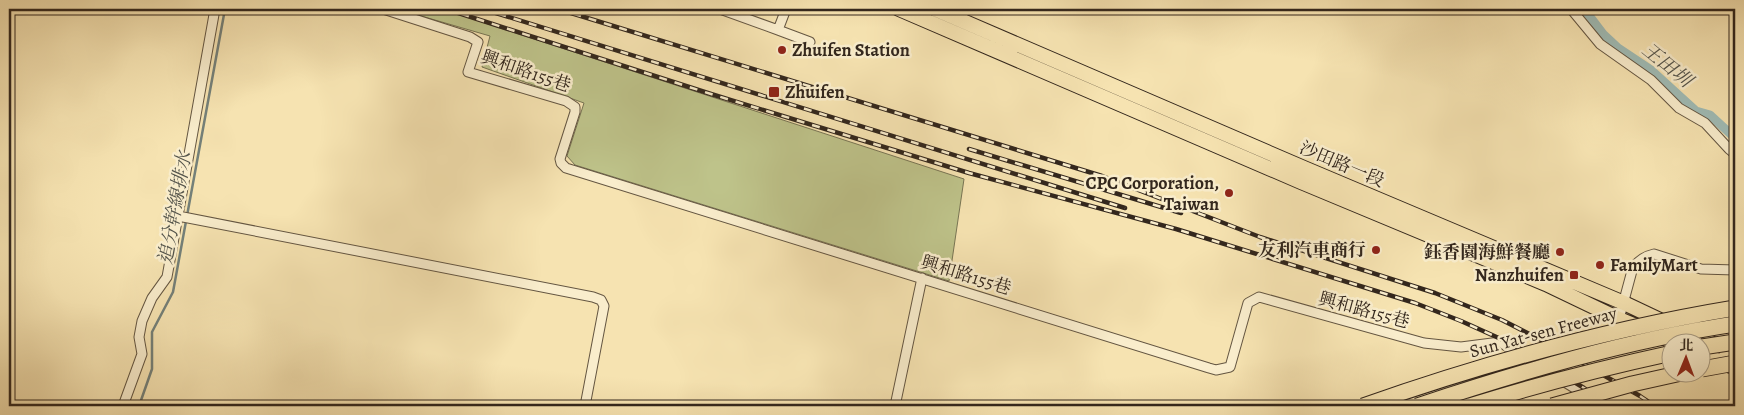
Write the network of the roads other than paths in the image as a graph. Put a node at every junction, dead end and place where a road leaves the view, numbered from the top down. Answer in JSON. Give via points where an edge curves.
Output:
{"nodes":[{"id":1,"x":215,"y":9,"type":"edge"},
{"id":2,"x":382,"y":9,"type":"edge"},
{"id":3,"x":720,"y":9,"type":"edge"},
{"id":4,"x":786,"y":9,"type":"edge"},
{"id":5,"x":899,"y":9,"type":"edge"},
{"id":6,"x":935,"y":9,"type":"edge"},
{"id":7,"x":1571,"y":9,"type":"edge"},
{"id":8,"x":778,"y":30,"type":"junction"},
{"id":9,"x":810,"y":42,"type":"dead end"},
{"id":10,"x":1735,"y":154,"type":"edge"},
{"id":11,"x":178,"y":216,"type":"junction"},
{"id":12,"x":1735,"y":270,"type":"edge"},
{"id":13,"x":922,"y":278,"type":"junction"},
{"id":14,"x":1624,"y":303,"type":"junction"},
{"id":15,"x":1735,"y":308,"type":"edge"},
{"id":16,"x":1619,"y":319,"type":"junction"},
{"id":17,"x":1735,"y":324,"type":"edge"},
{"id":18,"x":1662,"y":337,"type":"edge"},
{"id":19,"x":1712,"y":349,"type":"edge"},
{"id":20,"x":1712,"y":354,"type":"edge"},
{"id":21,"x":1733,"y":354,"type":"edge"},
{"id":22,"x":1662,"y":355,"type":"edge"},
{"id":23,"x":1712,"y":364,"type":"edge"},
{"id":24,"x":1662,"y":377,"type":"edge"},
{"id":25,"x":123,"y":406,"type":"edge"},
{"id":26,"x":585,"y":406,"type":"edge"},
{"id":27,"x":895,"y":406,"type":"edge"},
{"id":28,"x":1364,"y":406,"type":"edge"},
{"id":29,"x":1417,"y":406,"type":"edge"},
{"id":30,"x":1470,"y":406,"type":"edge"},
{"id":31,"x":1552,"y":406,"type":"edge"},
{"id":32,"x":1600,"y":406,"type":"edge"}],
"edges":[{"from":1,"to":11,"type":"street"},
{"from":2,"to":13,"type":"street","name":"興和路155巷","via":[[478,42],[468,72],[566,101],[575,107],[560,159],[566,168]]},
{"from":3,"to":8,"type":"street"},
{"from":4,"to":8,"type":"street"},
{"from":5,"to":16,"type":"main road","name":"沙田路一段","via":[[1546,284]]},
{"from":6,"to":14,"type":"main road","name":"沙田路一段"},
{"from":7,"to":10,"type":"street","via":[[1600,44],[1651,80],[1679,108],[1704,122]]},
{"from":8,"to":9,"type":"street"},
{"from":11,"to":25,"type":"street","via":[[167,277],[152,298],[142,321],[139,337],[142,354]]},
{"from":11,"to":26,"type":"street","via":[[601,300],[604,306]]},
{"from":12,"to":14,"type":"street","via":[[1701,269],[1654,254],[1638,261],[1634,267]]},
{"from":13,"to":27,"type":"street"},
{"from":13,"to":32,"type":"street","name":"興和路155巷","via":[[1216,370],[1230,367],[1248,303],[1259,297],[1424,343],[1461,348],[1500,342]]},
{"from":14,"to":16,"type":"street"},
{"from":14,"to":21,"type":"main road","name":"沙田路一段"},
{"from":15,"to":28,"type":"highway","name":"Sun Yat-sen Freeway","bridge":true,"via":[[1617,330],[1437,380]]},
{"from":16,"to":18,"type":"main road","name":"沙田路一段"},
{"from":17,"to":29,"type":"highway","name":"Sun Yat-sen Freeway","bridge":true,"via":[[1571,360]]},
{"from":19,"to":21,"type":"highway","bridge":true},
{"from":20,"to":21,"type":"main road"},
{"from":21,"to":23,"type":"highway","bridge":true},
{"from":22,"to":30,"type":"highway","bridge":true,"via":[[1526,388]]},
{"from":24,"to":31,"type":"highway","bridge":true}]}
